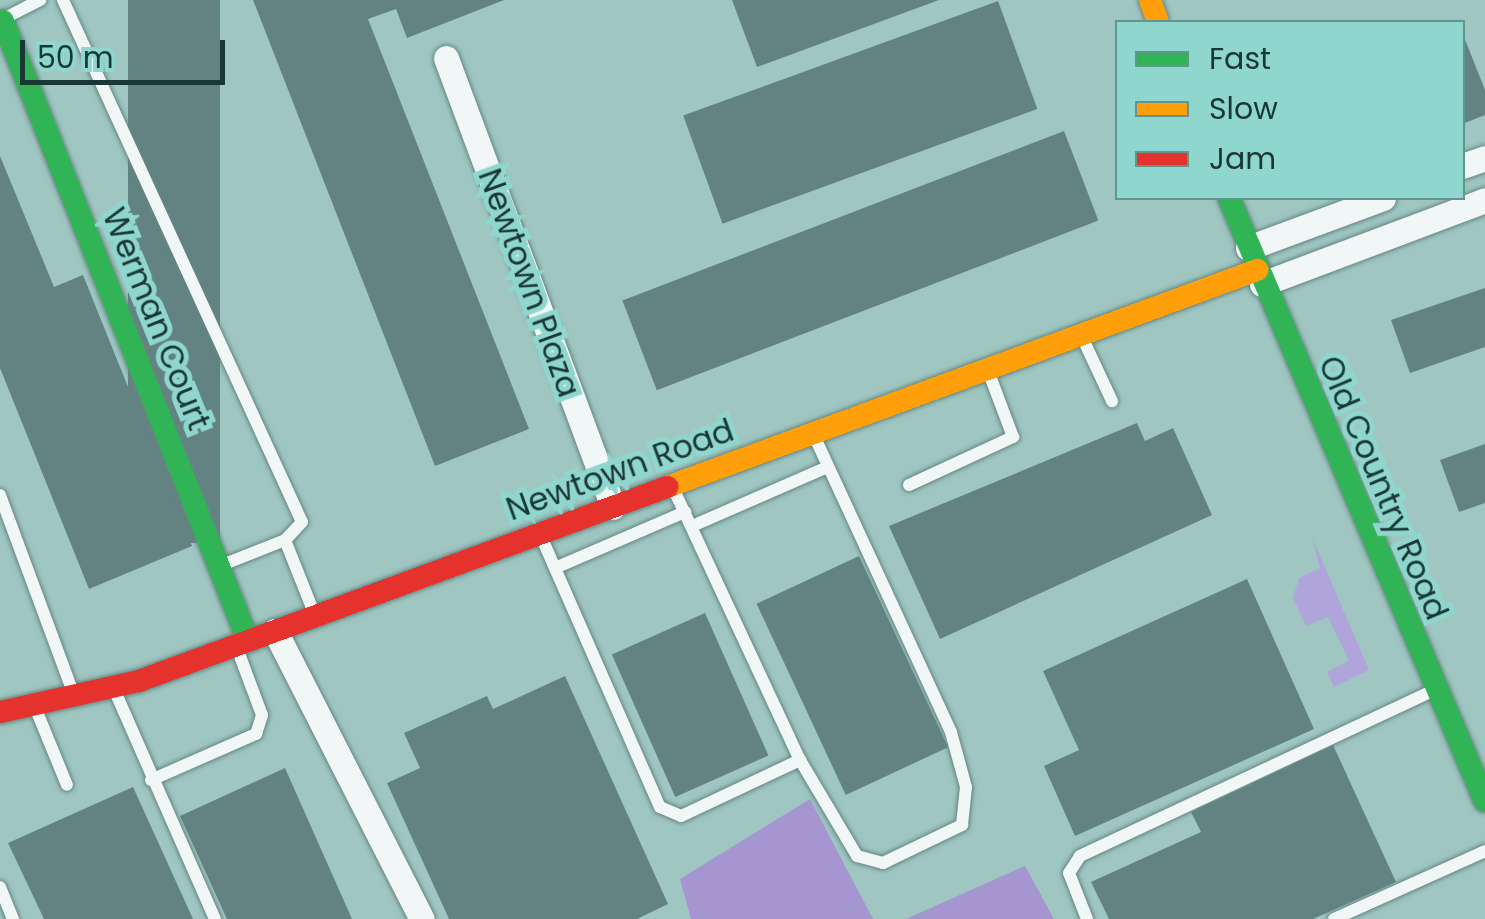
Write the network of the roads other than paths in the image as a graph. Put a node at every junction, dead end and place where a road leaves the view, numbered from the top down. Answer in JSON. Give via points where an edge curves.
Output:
{"nodes":[{"id":1,"x":40,"y":0,"type":"edge"},
{"id":2,"x":63,"y":0,"type":"edge"},
{"id":3,"x":2,"y":21,"type":"joint"},
{"id":4,"x":446,"y":58,"type":"dead end"},
{"id":5,"x":1229,"y":200,"type":"edge"},
{"id":6,"x":1379,"y":200,"type":"edge"},
{"id":7,"x":1485,"y":200,"type":"edge"},
{"id":8,"x":1256,"y":267,"type":"junction"},
{"id":9,"x":1082,"y":334,"type":"junction"},
{"id":10,"x":989,"y":371,"type":"junction"},
{"id":11,"x":1112,"y":402,"type":"dead end"},
{"id":12,"x":812,"y":434,"type":"junction"},
{"id":13,"x":828,"y":467,"type":"junction"},
{"id":14,"x":672,"y":485,"type":"junction"},
{"id":15,"x":909,"y":485,"type":"dead end"},
{"id":16,"x":0,"y":496,"type":"edge"},
{"id":17,"x":612,"y":507,"type":"junction"},
{"id":18,"x":685,"y":512,"type":"junction"},
{"id":19,"x":692,"y":526,"type":"junction"},
{"id":20,"x":540,"y":534,"type":"junction"},
{"id":21,"x":284,"y":540,"type":"junction"},
{"id":22,"x":219,"y":566,"type":"junction"},
{"id":23,"x":556,"y":568,"type":"junction"},
{"id":24,"x":315,"y":616,"type":"junction"},
{"id":25,"x":276,"y":630,"type":"junction"},
{"id":26,"x":242,"y":643,"type":"junction"},
{"id":27,"x":113,"y":687,"type":"junction"},
{"id":28,"x":1435,"y":690,"type":"junction"},
{"id":29,"x":74,"y":696,"type":"junction"},
{"id":30,"x":34,"y":705,"type":"junction"},
{"id":31,"x":0,"y":712,"type":"edge"},
{"id":32,"x":800,"y":760,"type":"junction"},
{"id":33,"x":151,"y":780,"type":"junction"},
{"id":34,"x":68,"y":785,"type":"dead end"},
{"id":35,"x":1485,"y":801,"type":"edge"},
{"id":36,"x":1485,"y":852,"type":"edge"},
{"id":37,"x":0,"y":887,"type":"edge"},
{"id":38,"x":13,"y":919,"type":"edge"},
{"id":39,"x":214,"y":919,"type":"edge"},
{"id":40,"x":422,"y":919,"type":"edge"},
{"id":41,"x":1088,"y":919,"type":"edge"},
{"id":42,"x":1334,"y":919,"type":"edge"}],
"edges":[{"from":1,"to":3,"type":"lane"},
{"from":2,"to":21,"type":"lane","via":[[302,522]]},
{"from":3,"to":22,"type":"street","name":"Werman Court"},
{"from":4,"to":17,"type":"street","name":"Newtown Plaza"},
{"from":5,"to":8,"type":"street","name":"Old Country Road"},
{"from":6,"to":8,"type":"street"},
{"from":7,"to":8,"type":"street"},
{"from":8,"to":9,"type":"street","name":"Newtown Road"},
{"from":8,"to":28,"type":"street","name":"Old Country Road"},
{"from":9,"to":10,"type":"street","name":"Newtown Road"},
{"from":9,"to":11,"type":"lane"},
{"from":10,"to":12,"type":"street","name":"Newtown Road"},
{"from":10,"to":15,"type":"lane","via":[[1013,437]]},
{"from":12,"to":13,"type":"lane"},
{"from":12,"to":14,"type":"street","name":"Newtown Road"},
{"from":13,"to":19,"type":"lane"},
{"from":13,"to":32,"type":"lane","via":[[951,732],[966,787],[962,824],[883,862],[857,856]]},
{"from":14,"to":17,"type":"street","name":"Newtown Road"},
{"from":14,"to":18,"type":"lane"},
{"from":16,"to":29,"type":"lane"},
{"from":17,"to":20,"type":"street","name":"Newtown Road"},
{"from":18,"to":19,"type":"lane"},
{"from":18,"to":23,"type":"lane"},
{"from":19,"to":32,"type":"lane"},
{"from":20,"to":23,"type":"lane"},
{"from":20,"to":24,"type":"street","name":"Newtown Road"},
{"from":21,"to":22,"type":"lane"},
{"from":21,"to":24,"type":"lane"},
{"from":22,"to":26,"type":"street","name":"Werman Court"},
{"from":23,"to":32,"type":"lane","via":[[660,806],[681,816]]},
{"from":24,"to":25,"type":"street","name":"Newtown Road"},
{"from":25,"to":26,"type":"street","name":"Newtown Road"},
{"from":25,"to":40,"type":"street"},
{"from":26,"to":27,"type":"street","name":"Newtown Road"},
{"from":26,"to":33,"type":"lane","via":[[262,725]]},
{"from":27,"to":29,"type":"street","name":"Newtown Road"},
{"from":27,"to":33,"type":"lane"},
{"from":28,"to":35,"type":"street","name":"Old Country Road"},
{"from":28,"to":41,"type":"lane","via":[[1080,856],[1069,873]]},
{"from":29,"to":30,"type":"street","name":"Newtown Road"},
{"from":30,"to":31,"type":"street","name":"Newtown Road"},
{"from":30,"to":34,"type":"lane"},
{"from":33,"to":39,"type":"lane"},
{"from":36,"to":42,"type":"lane"},
{"from":37,"to":38,"type":"lane"}]}
